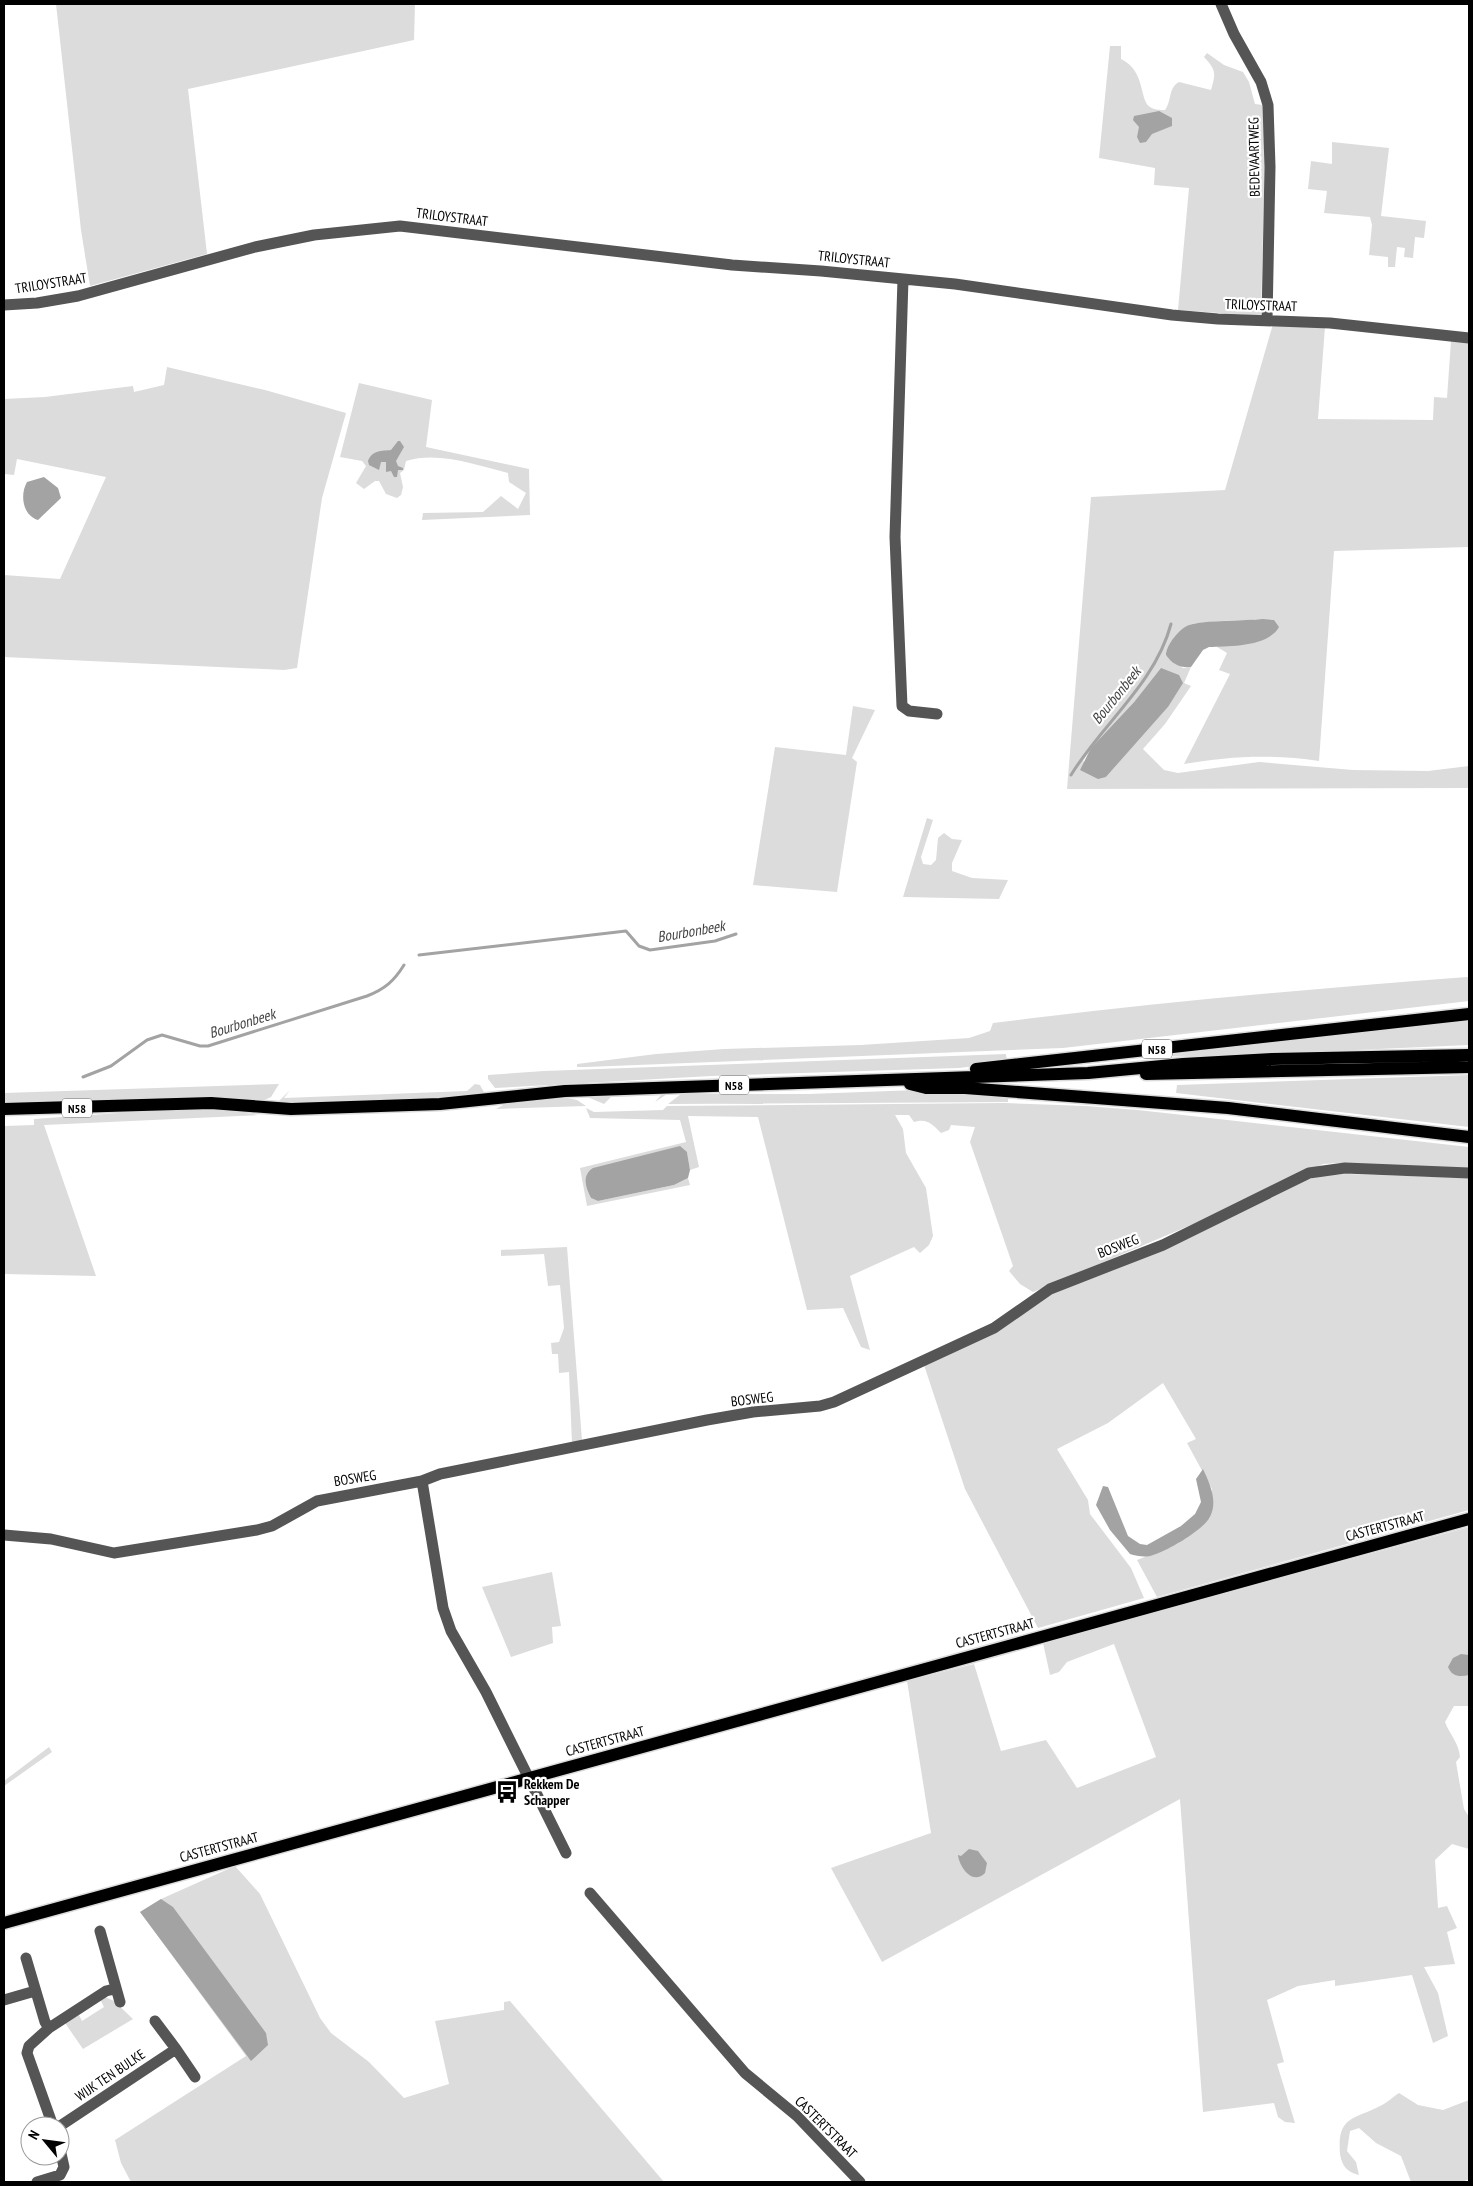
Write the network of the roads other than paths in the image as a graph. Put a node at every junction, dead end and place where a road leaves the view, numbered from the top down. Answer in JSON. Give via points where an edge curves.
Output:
{"nodes":[{"id":1,"x":1221,"y":4,"type":"edge"},
{"id":2,"x":903,"y":279,"type":"junction"},
{"id":3,"x":4,"y":305,"type":"edge"},
{"id":4,"x":1267,"y":320,"type":"junction"},
{"id":5,"x":1469,"y":338,"type":"edge"},
{"id":6,"x":936,"y":714,"type":"dead end"},
{"id":7,"x":1469,"y":1014,"type":"edge"},
{"id":8,"x":1469,"y":1056,"type":"edge"},
{"id":9,"x":1469,"y":1067,"type":"edge"},
{"id":10,"x":1088,"y":1073,"type":"junction"},
{"id":11,"x":890,"y":1080,"type":"junction"},
{"id":12,"x":4,"y":1109,"type":"edge"},
{"id":13,"x":1469,"y":1137,"type":"edge"},
{"id":14,"x":1469,"y":1173,"type":"edge"},
{"id":15,"x":422,"y":1481,"type":"junction"},
{"id":16,"x":1469,"y":1519,"type":"edge"},
{"id":17,"x":4,"y":1535,"type":"edge"},
{"id":18,"x":529,"y":1778,"type":"junction"},
{"id":19,"x":566,"y":1853,"type":"dead end"},
{"id":20,"x":590,"y":1893,"type":"dead end"},
{"id":21,"x":4,"y":1923,"type":"edge"},
{"id":22,"x":100,"y":1932,"type":"dead end"},
{"id":23,"x":26,"y":1958,"type":"dead end"},
{"id":24,"x":114,"y":1989,"type":"junction"},
{"id":25,"x":35,"y":1990,"type":"junction"},
{"id":26,"x":4,"y":2000,"type":"edge"},
{"id":27,"x":120,"y":2002,"type":"dead end"},
{"id":28,"x":155,"y":2020,"type":"dead end"},
{"id":29,"x":49,"y":2028,"type":"junction"},
{"id":30,"x":176,"y":2049,"type":"junction"},
{"id":31,"x":195,"y":2077,"type":"dead end"},
{"id":32,"x":48,"y":2116,"type":"edge"},
{"id":33,"x":70,"y":2119,"type":"edge"},
{"id":34,"x":64,"y":2166,"type":"edge"},
{"id":35,"x":37,"y":2182,"type":"edge"},
{"id":36,"x":860,"y":2182,"type":"edge"}],
"edges":[{"from":1,"to":4,"type":"street","name":"BEDEVAARTWEG","via":[[1261,82],[1268,105]]},
{"from":2,"to":3,"type":"street","name":"TRILOYSTRAAT","via":[[732,265],[400,226],[314,235],[255,247],[78,296]]},
{"from":2,"to":4,"type":"street","name":"TRILOYSTRAAT","via":[[1172,315]]},
{"from":2,"to":6,"type":"street","name":"TRILOYSTRAAT","via":[[896,537],[902,663],[900,694],[902,706],[909,711]]},
{"from":4,"to":5,"type":"street","name":"TRILOYSTRAAT","via":[[1330,323]]},
{"from":7,"to":11,"type":"main road","number":"N58","via":[[1008,1066],[917,1072]]},
{"from":8,"to":10,"type":"main road","number":"N58","via":[[1212,1062]]},
{"from":9,"to":10,"type":"main road","number":"N58","via":[[1107,1076]]},
{"from":10,"to":11,"type":"main road","number":"N58"},
{"from":11,"to":12,"type":"main road","number":"N58","via":[[565,1091],[467,1103],[346,1108],[271,1109],[211,1103]]},
{"from":11,"to":13,"type":"main road","number":"N58","via":[[926,1088],[965,1088],[1228,1108]]},
{"from":14,"to":15,"type":"street","name":"BOSWEG","via":[[1345,1168],[1309,1173],[1163,1245],[1059,1284],[994,1328],[834,1402],[707,1420],[440,1474]]},
{"from":15,"to":17,"type":"street","name":"BOSWEG","via":[[317,1501],[286,1520],[257,1530],[128,1552],[103,1552],[51,1539]]},
{"from":15,"to":18,"type":"street","via":[[444,1608],[451,1631]]},
{"from":16,"to":18,"type":"main road","name":"CASTERTSTRAAT"},
{"from":18,"to":19,"type":"street"},
{"from":18,"to":21,"type":"main road","name":"CASTERTSTRAAT"},
{"from":20,"to":36,"type":"street","name":"CASTERTSTRAAT","via":[[745,2073],[797,2116]]},
{"from":22,"to":24,"type":"street"},
{"from":23,"to":25,"type":"street"},
{"from":24,"to":27,"type":"street"},
{"from":24,"to":29,"type":"street"},
{"from":25,"to":26,"type":"street"},
{"from":25,"to":29,"type":"street"},
{"from":28,"to":30,"type":"street"},
{"from":29,"to":32,"type":"street","via":[[29,2046],[26,2053]]},
{"from":30,"to":31,"type":"street"},
{"from":30,"to":33,"type":"street","name":"WIJK TEN BULKE"},
{"from":34,"to":35,"type":"street","via":[[60,2175]]}]}
